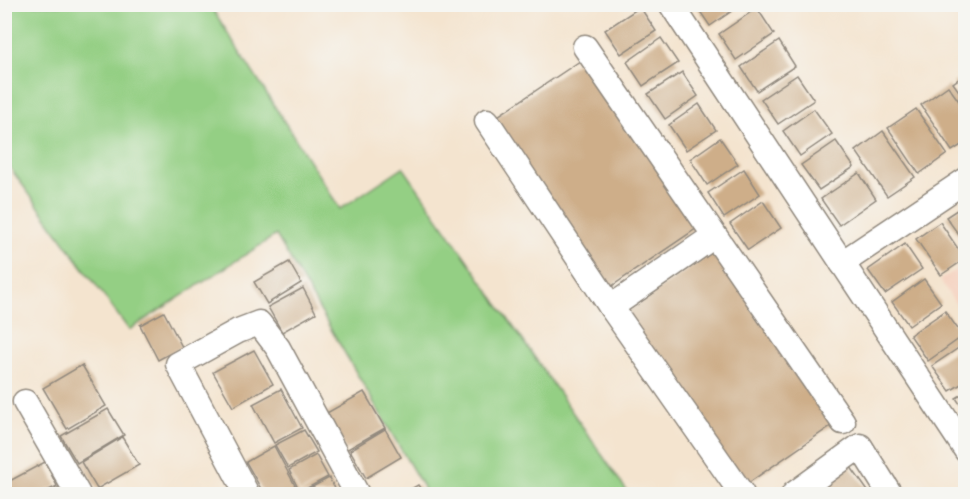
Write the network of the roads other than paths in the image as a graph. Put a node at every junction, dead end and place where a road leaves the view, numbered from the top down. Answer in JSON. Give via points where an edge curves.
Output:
{"nodes":[{"id":1,"x":671,"y":4,"type":"edge"},
{"id":2,"x":585,"y":47,"type":"dead end"},
{"id":3,"x":487,"y":121,"type":"dead end"},
{"id":4,"x":966,"y":180,"type":"edge"},
{"id":5,"x":714,"y":236,"type":"junction"},
{"id":6,"x":842,"y":263,"type":"junction"},
{"id":7,"x":611,"y":307,"type":"junction"},
{"id":8,"x":25,"y":402,"type":"dead end"},
{"id":9,"x":843,"y":422,"type":"dead end"},
{"id":10,"x":966,"y":450,"type":"edge"},
{"id":11,"x":78,"y":495,"type":"edge"},
{"id":12,"x":247,"y":495,"type":"edge"},
{"id":13,"x":357,"y":495,"type":"edge"},
{"id":14,"x":742,"y":495,"type":"edge"},
{"id":15,"x":794,"y":495,"type":"edge"},
{"id":16,"x":890,"y":495,"type":"edge"}],
"edges":[{"from":1,"to":6,"type":"street"},
{"from":2,"to":5,"type":"street"},
{"from":3,"to":7,"type":"street"},
{"from":4,"to":6,"type":"street"},
{"from":5,"to":7,"type":"street"},
{"from":5,"to":9,"type":"street"},
{"from":6,"to":10,"type":"street"},
{"from":7,"to":14,"type":"street"},
{"from":8,"to":11,"type":"street"},
{"from":12,"to":13,"type":"street","via":[[178,364],[260,323],[278,348]]},
{"from":15,"to":16,"type":"street","via":[[860,446]]}]}
